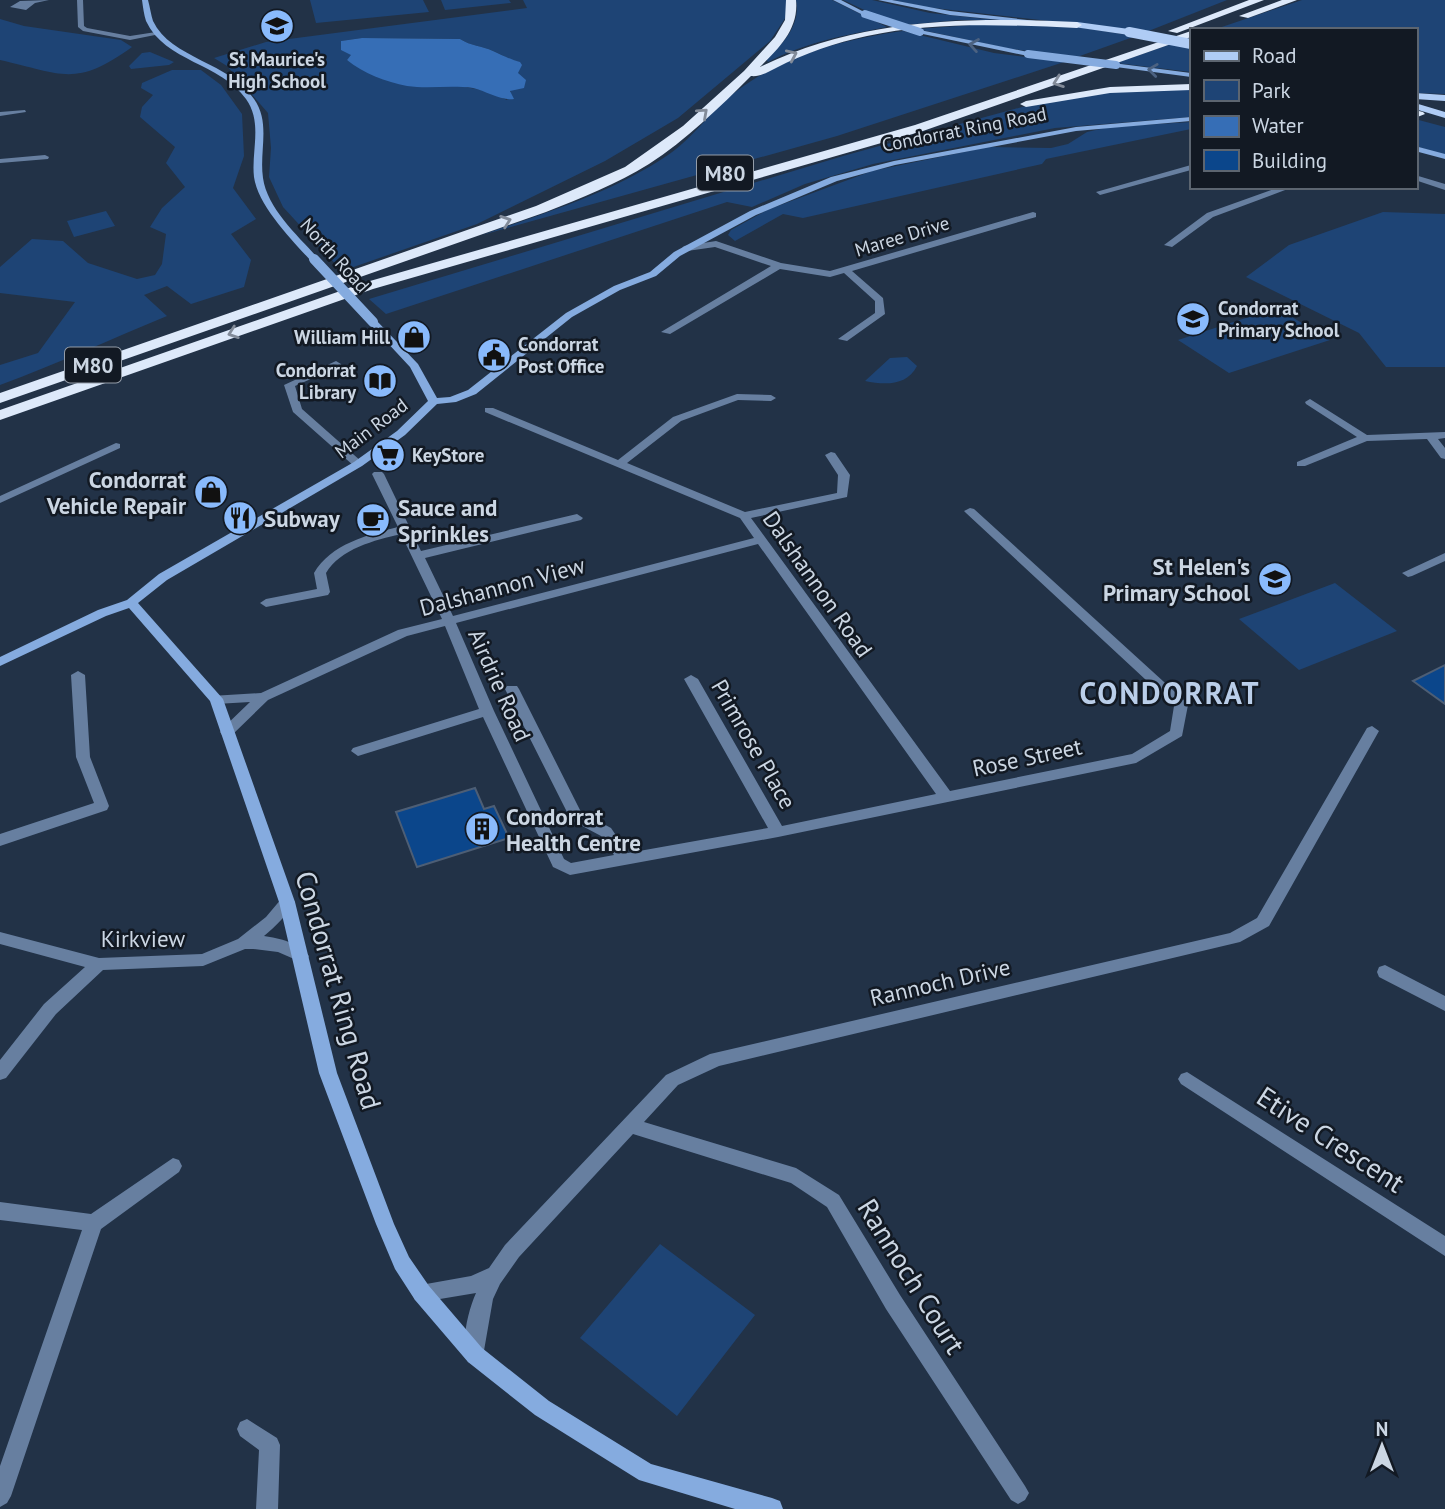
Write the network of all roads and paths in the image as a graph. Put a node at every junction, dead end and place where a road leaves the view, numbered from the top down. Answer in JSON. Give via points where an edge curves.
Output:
{"nodes":[{"id":1,"x":46,"y":0,"type":"edge"},
{"id":2,"x":80,"y":0,"type":"edge"},
{"id":3,"x":145,"y":0,"type":"edge"},
{"id":4,"x":791,"y":0,"type":"edge"},
{"id":5,"x":836,"y":0,"type":"edge"},
{"id":6,"x":881,"y":0,"type":"edge"},
{"id":7,"x":1238,"y":0,"type":"edge"},
{"id":8,"x":1259,"y":0,"type":"edge"},
{"id":9,"x":1279,"y":0,"type":"edge"},
{"id":10,"x":1292,"y":0,"type":"edge"},
{"id":11,"x":32,"y":3,"type":"dead end"},
{"id":12,"x":1077,"y":25,"type":"junction"},
{"id":13,"x":1205,"y":28,"type":"edge"},
{"id":14,"x":1205,"y":28,"type":"edge"},
{"id":15,"x":1190,"y":33,"type":"edge"},
{"id":16,"x":156,"y":34,"type":"junction"},
{"id":17,"x":1190,"y":44,"type":"edge"},
{"id":18,"x":1115,"y":48,"type":"junction"},
{"id":19,"x":1190,"y":75,"type":"edge"},
{"id":20,"x":732,"y":87,"type":"junction"},
{"id":21,"x":1190,"y":87,"type":"edge"},
{"id":22,"x":1417,"y":96,"type":"edge"},
{"id":23,"x":1445,"y":98,"type":"edge"},
{"id":24,"x":22,"y":112,"type":"dead end"},
{"id":25,"x":1417,"y":112,"type":"edge"},
{"id":26,"x":1417,"y":112,"type":"edge"},
{"id":27,"x":0,"y":114,"type":"edge"},
{"id":28,"x":1445,"y":115,"type":"edge"},
{"id":29,"x":1190,"y":119,"type":"edge"},
{"id":30,"x":1445,"y":121,"type":"edge"},
{"id":31,"x":35,"y":147,"type":"dead end"},
{"id":32,"x":1417,"y":149,"type":"edge"},
{"id":33,"x":45,"y":157,"type":"dead end"},
{"id":34,"x":1445,"y":157,"type":"edge"},
{"id":35,"x":27,"y":158,"type":"junction"},
{"id":36,"x":0,"y":161,"type":"edge"},
{"id":37,"x":1190,"y":168,"type":"edge"},
{"id":38,"x":767,"y":172,"type":"junction"},
{"id":39,"x":1417,"y":178,"type":"edge"},
{"id":40,"x":1445,"y":187,"type":"edge"},
{"id":41,"x":1283,"y":189,"type":"edge"},
{"id":42,"x":1100,"y":192,"type":"dead end"},
{"id":43,"x":753,"y":213,"type":"joint"},
{"id":44,"x":1033,"y":215,"type":"dead end"},
{"id":45,"x":720,"y":230,"type":"junction"},
{"id":46,"x":1169,"y":245,"type":"dead end"},
{"id":47,"x":729,"y":247,"type":"junction"},
{"id":48,"x":687,"y":248,"type":"junction"},
{"id":49,"x":779,"y":266,"type":"junction"},
{"id":50,"x":846,"y":270,"type":"junction"},
{"id":51,"x":666,"y":332,"type":"dead end"},
{"id":52,"x":187,"y":333,"type":"junction"},
{"id":53,"x":843,"y":339,"type":"dead end"},
{"id":54,"x":336,"y":364,"type":"dead end"},
{"id":55,"x":0,"y":398,"type":"edge"},
{"id":56,"x":771,"y":398,"type":"dead end"},
{"id":57,"x":434,"y":401,"type":"junction"},
{"id":58,"x":1310,"y":402,"type":"dead end"},
{"id":59,"x":489,"y":410,"type":"dead end"},
{"id":60,"x":0,"y":415,"type":"edge"},
{"id":61,"x":1430,"y":435,"type":"junction"},
{"id":62,"x":1445,"y":435,"type":"edge"},
{"id":63,"x":1365,"y":439,"type":"junction"},
{"id":64,"x":116,"y":446,"type":"dead end"},
{"id":65,"x":831,"y":455,"type":"dead end"},
{"id":66,"x":1445,"y":456,"type":"edge"},
{"id":67,"x":358,"y":464,"type":"junction"},
{"id":68,"x":619,"y":464,"type":"junction"},
{"id":69,"x":1301,"y":464,"type":"dead end"},
{"id":70,"x":378,"y":474,"type":"dead end"},
{"id":71,"x":0,"y":500,"type":"edge"},
{"id":72,"x":970,"y":511,"type":"dead end"},
{"id":73,"x":744,"y":516,"type":"junction"},
{"id":74,"x":577,"y":518,"type":"dead end"},
{"id":75,"x":405,"y":529,"type":"junction"},
{"id":76,"x":761,"y":540,"type":"junction"},
{"id":77,"x":418,"y":556,"type":"junction"},
{"id":78,"x":1445,"y":557,"type":"edge"},
{"id":79,"x":1408,"y":573,"type":"dead end"},
{"id":80,"x":131,"y":603,"type":"junction"},
{"id":81,"x":266,"y":603,"type":"dead end"},
{"id":82,"x":449,"y":621,"type":"junction"},
{"id":83,"x":0,"y":662,"type":"edge"},
{"id":84,"x":78,"y":675,"type":"dead end"},
{"id":85,"x":691,"y":679,"type":"dead end"},
{"id":86,"x":512,"y":689,"type":"dead end"},
{"id":87,"x":263,"y":697,"type":"junction"},
{"id":88,"x":216,"y":699,"type":"junction"},
{"id":89,"x":487,"y":711,"type":"junction"},
{"id":90,"x":1372,"y":731,"type":"dead end"},
{"id":91,"x":227,"y":732,"type":"junction"},
{"id":92,"x":358,"y":751,"type":"dead end"},
{"id":93,"x":946,"y":797,"type":"junction"},
{"id":94,"x":778,"y":832,"type":"junction"},
{"id":95,"x":0,"y":840,"type":"edge"},
{"id":96,"x":623,"y":857,"type":"junction"},
{"id":97,"x":570,"y":869,"type":"joint"},
{"id":98,"x":287,"y":902,"type":"junction"},
{"id":99,"x":0,"y":938,"type":"edge"},
{"id":100,"x":244,"y":943,"type":"junction"},
{"id":101,"x":301,"y":956,"type":"junction"},
{"id":102,"x":99,"y":964,"type":"junction"},
{"id":103,"x":1385,"y":972,"type":"dead end"},
{"id":104,"x":1445,"y":1004,"type":"edge"},
{"id":105,"x":0,"y":1073,"type":"edge"},
{"id":106,"x":1187,"y":1079,"type":"dead end"},
{"id":107,"x":629,"y":1125,"type":"junction"},
{"id":108,"x":173,"y":1166,"type":"dead end"},
{"id":109,"x":0,"y":1211,"type":"edge"},
{"id":110,"x":94,"y":1223,"type":"junction"},
{"id":111,"x":1445,"y":1247,"type":"edge"},
{"id":112,"x":494,"y":1275,"type":"junction"},
{"id":113,"x":422,"y":1293,"type":"junction"},
{"id":114,"x":475,"y":1355,"type":"junction"},
{"id":115,"x":247,"y":1429,"type":"dead end"},
{"id":116,"x":1018,"y":1493,"type":"dead end"},
{"id":117,"x":0,"y":1496,"type":"edge"},
{"id":118,"x":267,"y":1509,"type":"edge"},
{"id":119,"x":772,"y":1509,"type":"edge"}],
"edges":[{"from":1,"to":11,"type":"street"},
{"from":2,"to":16,"type":"street","via":[[85,30],[122,37]]},
{"from":3,"to":16,"type":"main road","via":[[148,24]]},
{"from":4,"to":20,"type":"highway","number":"M80","via":[[790,19],[781,37]]},
{"from":19,"to":5,"type":"main road","one_way":true,"bridge":true,"via":[[1028,54],[920,32]]},
{"from":6,"to":12,"type":"main road","via":[[969,15]]},
{"from":7,"to":18,"type":"highway"},
{"from":8,"to":18,"type":"highway","number":"M80"},
{"from":9,"to":13,"type":"highway"},
{"from":10,"to":14,"type":"highway"},
{"from":12,"to":17,"type":"main road","bridge":true},
{"from":20,"to":12,"type":"highway","number":"M80","one_way":true,"via":[[805,50],[865,34],[985,21]]},
{"from":15,"to":38,"type":"highway","number":"M80","one_way":true,"via":[[919,128]]},
{"from":16,"to":57,"type":"main road","name":"North Road","bridge":true,"via":[[233,80],[251,100],[261,138],[260,186],[293,238],[415,366]]},
{"from":18,"to":52,"type":"highway","number":"M80","via":[[940,110],[450,251]]},
{"from":52,"to":20,"type":"highway","number":"M80","one_way":true,"via":[[586,191],[658,153]]},
{"from":21,"to":38,"type":"highway","number":"M80","via":[[1110,90],[1036,102]]},
{"from":22,"to":23,"type":"main road"},
{"from":24,"to":27,"type":"street"},
{"from":25,"to":28,"type":"main road"},
{"from":26,"to":30,"type":"main road"},
{"from":29,"to":43,"type":"main road","name":"Condorrat Ring Road","via":[[1076,129],[894,163],[834,179]]},
{"from":31,"to":35,"type":"street"},
{"from":32,"to":34,"type":"main road"},
{"from":33,"to":35,"type":"street"},
{"from":35,"to":36,"type":"street"},
{"from":37,"to":42,"type":"street"},
{"from":38,"to":60,"type":"highway","number":"M80","one_way":true,"via":[[368,286]]},
{"from":39,"to":40,"type":"street"},
{"from":41,"to":46,"type":"street","via":[[1210,215]]},
{"from":43,"to":45,"type":"main road","name":"Main Road"},
{"from":44,"to":50,"type":"street","name":"Maree Drive"},
{"from":45,"to":47,"type":"street","via":[[718,236]]},
{"from":45,"to":48,"type":"main road","name":"Main Road"},
{"from":47,"to":48,"type":"street","name":"Maree Drive"},
{"from":47,"to":49,"type":"street","name":"Maree Drive"},
{"from":48,"to":57,"type":"main road","name":"Main Road","via":[[653,274],[569,315],[472,392]]},
{"from":49,"to":50,"type":"street","name":"Maree Drive","via":[[830,275]]},
{"from":49,"to":51,"type":"street"},
{"from":50,"to":53,"type":"street","via":[[880,300],[880,314]]},
{"from":52,"to":55,"type":"highway","number":"M80"},
{"from":54,"to":67,"type":"street","via":[[289,385],[297,410]]},
{"from":56,"to":68,"type":"street","via":[[737,397],[677,419]]},
{"from":57,"to":67,"type":"main road","name":"Main Road","via":[[401,433]]},
{"from":58,"to":63,"type":"street"},
{"from":59,"to":68,"type":"street","name":"Dalshannon Road"},
{"from":61,"to":62,"type":"street"},
{"from":61,"to":63,"type":"street"},
{"from":61,"to":66,"type":"street"},
{"from":63,"to":69,"type":"street"},
{"from":64,"to":71,"type":"street"},
{"from":65,"to":73,"type":"street","via":[[844,475],[843,495]]},
{"from":67,"to":80,"type":"main road","name":"Main Road","via":[[163,577]]},
{"from":68,"to":73,"type":"street","name":"Dalshannon Road"},
{"from":70,"to":75,"type":"street","name":"Airdrie Road"},
{"from":72,"to":93,"type":"street","name":"Rose Street","via":[[1181,705],[1177,733],[1136,758]]},
{"from":73,"to":76,"type":"street","name":"Dalshannon Road"},
{"from":74,"to":77,"type":"street"},
{"from":75,"to":77,"type":"street","name":"Airdrie Road"},
{"from":75,"to":81,"type":"street","via":[[363,541],[326,563],[320,573],[324,592]]},
{"from":76,"to":82,"type":"street","name":"Dalshannon View"},
{"from":76,"to":93,"type":"street","name":"Dalshannon Road"},
{"from":77,"to":82,"type":"street","name":"Airdrie Road"},
{"from":78,"to":79,"type":"street"},
{"from":80,"to":83,"type":"main road","name":"Main Road"},
{"from":80,"to":88,"type":"main road","name":"Condorrat Ring Road"},
{"from":82,"to":87,"type":"street","name":"Dalshannon View","via":[[403,633]]},
{"from":82,"to":89,"type":"street","name":"Airdrie Road"},
{"from":84,"to":95,"type":"street","via":[[83,757],[102,806]]},
{"from":85,"to":94,"type":"street","name":"Primrose Place"},
{"from":86,"to":96,"type":"street","via":[[576,816],[606,832]]},
{"from":87,"to":88,"type":"street","name":"Dalshannon View"},
{"from":87,"to":91,"type":"street","name":"Dalshannon View"},
{"from":88,"to":91,"type":"main road","name":"Condorrat Ring Road"},
{"from":89,"to":92,"type":"street"},
{"from":89,"to":97,"type":"street","name":"Airdrie Road","via":[[558,863]]},
{"from":90,"to":107,"type":"street","name":"Rannoch Drive","via":[[1263,922],[1234,938],[716,1059],[672,1080]]},
{"from":91,"to":98,"type":"main road","name":"Condorrat Ring Road"},
{"from":93,"to":94,"type":"street","name":"Rose Street"},
{"from":94,"to":96,"type":"street","name":"Rose Street"},
{"from":96,"to":97,"type":"street","name":"Rose Street"},
{"from":98,"to":100,"type":"street","name":"Kirkview"},
{"from":98,"to":101,"type":"main road","name":"Condorrat Ring Road"},
{"from":99,"to":102,"type":"street","name":"Kirkview"},
{"from":100,"to":101,"type":"street","name":"Kirkview","via":[[265,941]]},
{"from":100,"to":102,"type":"street","name":"Kirkview","via":[[203,960]]},
{"from":101,"to":113,"type":"main road","name":"Condorrat Ring Road","via":[[328,1073],[385,1224]]},
{"from":102,"to":105,"type":"street","via":[[50,1009]]},
{"from":103,"to":104,"type":"street"},
{"from":106,"to":111,"type":"street","name":"Etive Crescent"},
{"from":107,"to":112,"type":"street","name":"Rannoch Drive"},
{"from":107,"to":116,"type":"street","name":"Rannoch Court","via":[[796,1176],[833,1201]]},
{"from":108,"to":110,"type":"street"},
{"from":109,"to":110,"type":"street"},
{"from":110,"to":117,"type":"street"},
{"from":112,"to":113,"type":"street","via":[[473,1285]]},
{"from":112,"to":114,"type":"street","name":"Rannoch Drive","via":[[477,1316]]},
{"from":113,"to":114,"type":"main road","name":"Condorrat Ring Road"},
{"from":114,"to":119,"type":"main road","name":"Condorrat Ring Road","via":[[542,1408],[646,1473]]},
{"from":115,"to":118,"type":"street","via":[[270,1445]]}]}
